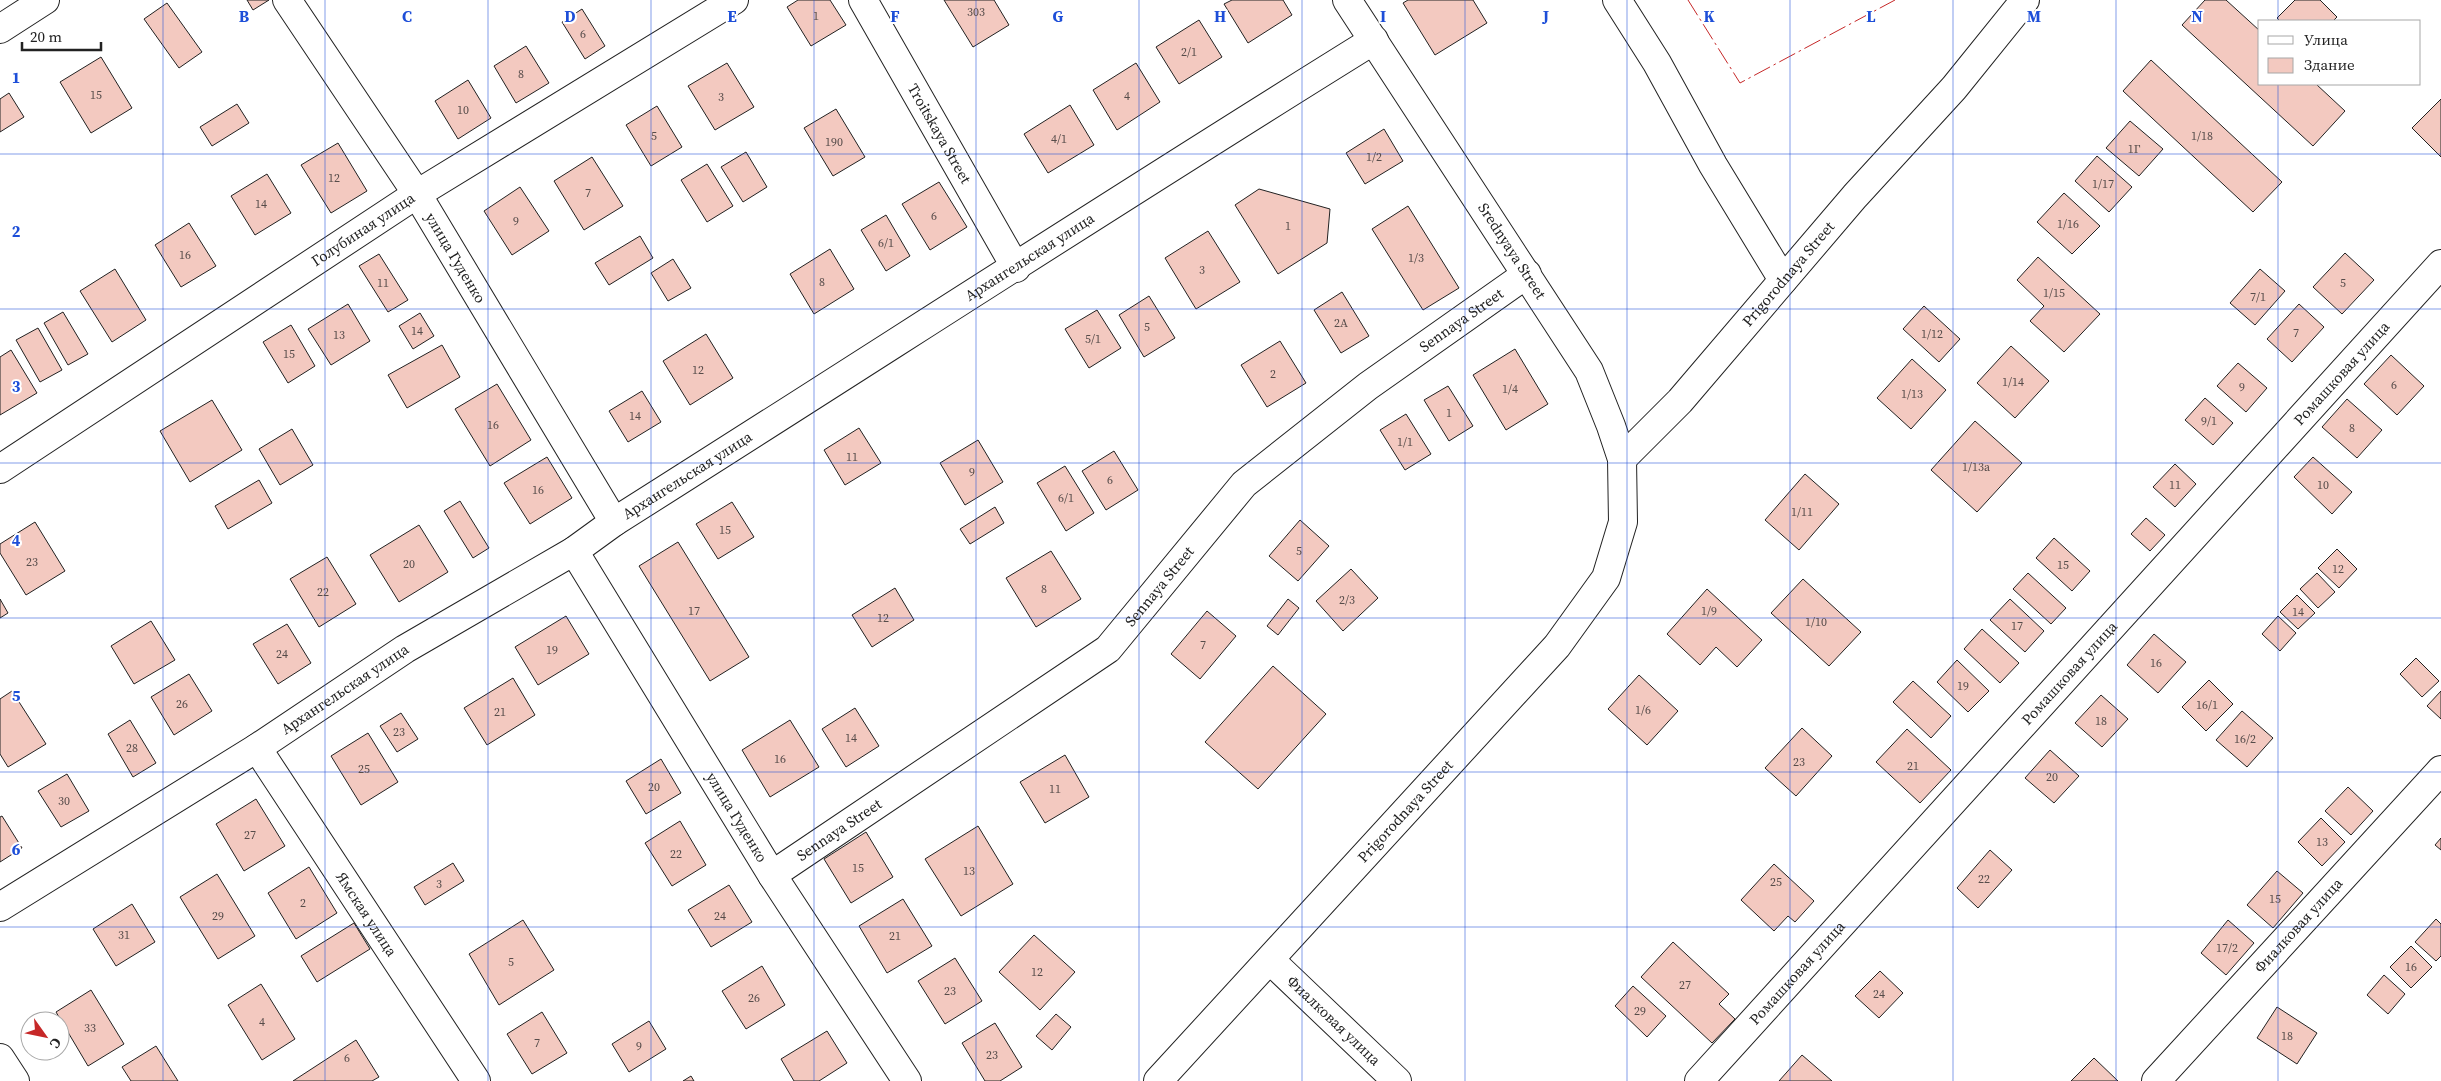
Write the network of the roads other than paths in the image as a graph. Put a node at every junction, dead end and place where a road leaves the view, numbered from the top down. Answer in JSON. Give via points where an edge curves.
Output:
{"nodes":[{"id":1,"x":45,"y":0,"type":"edge"},
{"id":2,"x":288,"y":0,"type":"edge"},
{"id":3,"x":734,"y":0,"type":"edge"},
{"id":4,"x":863,"y":0,"type":"edge"},
{"id":5,"x":1347,"y":0,"type":"edge"},
{"id":6,"x":1617,"y":0,"type":"edge"},
{"id":7,"x":2025,"y":0,"type":"edge"},
{"id":8,"x":0,"y":29,"type":"edge"},
{"id":9,"x":1374,"y":40,"type":"junction"},
{"id":10,"x":418,"y":194,"type":"junction"},
{"id":11,"x":2441,"y":264,"type":"edge"},
{"id":12,"x":1016,"y":268,"type":"junction"},
{"id":13,"x":1527,"y":274,"type":"junction"},
{"id":14,"x":1783,"y":280,"type":"junction"},
{"id":15,"x":1622,"y":458,"type":"junction"},
{"id":16,"x":0,"y":469,"type":"edge"},
{"id":17,"x":614,"y":522,"type":"junction"},
{"id":18,"x":1624,"y":522,"type":"joint"},
{"id":19,"x":574,"y":551,"type":"junction"},
{"id":20,"x":257,"y":748,"type":"junction"},
{"id":21,"x":2441,"y":770,"type":"edge"},
{"id":22,"x":772,"y":875,"type":"junction"},
{"id":23,"x":0,"y":907,"type":"edge"},
{"id":24,"x":1270,"y":960,"type":"junction"},
{"id":25,"x":0,"y":1058,"type":"edge"},
{"id":26,"x":15,"y":1081,"type":"edge"},
{"id":27,"x":476,"y":1081,"type":"edge"},
{"id":28,"x":907,"y":1081,"type":"edge"},
{"id":29,"x":1158,"y":1081,"type":"edge"},
{"id":30,"x":1397,"y":1081,"type":"edge"},
{"id":31,"x":1699,"y":1081,"type":"edge"},
{"id":32,"x":2156,"y":1081,"type":"edge"}],
"edges":[{"from":1,"to":8,"type":"street"},
{"from":2,"to":10,"type":"street","name":"улица Гуденко"},
{"from":3,"to":10,"type":"street","name":"Голубиная улица"},
{"from":4,"to":12,"type":"street","name":"Troitskaya Street"},
{"from":5,"to":9,"type":"street","name":"Srednyaya Street"},
{"from":6,"to":14,"type":"street"},
{"from":7,"to":14,"type":"street","name":"Prigorodnaya Street","via":[[1954,88],[1854,196]]},
{"from":9,"to":12,"type":"street","name":"Архангельская улица","via":[[1168,168]]},
{"from":9,"to":13,"type":"street","name":"Srednyaya Street"},
{"from":10,"to":16,"type":"street","name":"Голубиная улица"},
{"from":10,"to":17,"type":"street","name":"улица Гуденко"},
{"from":11,"to":31,"type":"street","name":"Ромашковая улица"},
{"from":12,"to":17,"type":"street","name":"Архангельская улица"},
{"from":13,"to":15,"type":"street","name":"Srednyaya Street","via":[[1589,371]]},
{"from":13,"to":22,"type":"street","name":"Sennaya Street","via":[[1368,386],[1244,484],[1108,650]]},
{"from":14,"to":15,"type":"street","name":"Prigorodnaya Street","via":[[1680,401]]},
{"from":15,"to":18,"type":"street","name":"Srednyaya Street"},
{"from":17,"to":19,"type":"street","name":"Архангельская улица"},
{"from":18,"to":24,"type":"street","name":"Prigorodnaya Street","via":[[1606,578],[1557,646]]},
{"from":19,"to":20,"type":"street","name":"Архангельская улица","via":[[405,649]]},
{"from":19,"to":22,"type":"street","name":"улица Гуденко"},
{"from":20,"to":23,"type":"street","name":"Архангельская улица"},
{"from":20,"to":27,"type":"street","name":"Ямская улица"},
{"from":21,"to":32,"type":"street","name":"Фиалковая улица"},
{"from":22,"to":28,"type":"street","name":"улица Гуденко"},
{"from":24,"to":29,"type":"street","name":"Prigorodnaya Street"},
{"from":24,"to":30,"type":"street","name":"Фиалковая улица"},
{"from":25,"to":26,"type":"street"}]}
